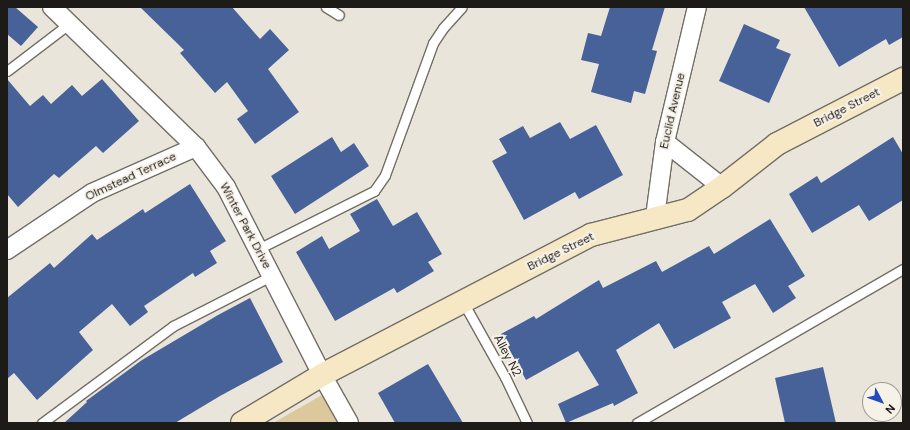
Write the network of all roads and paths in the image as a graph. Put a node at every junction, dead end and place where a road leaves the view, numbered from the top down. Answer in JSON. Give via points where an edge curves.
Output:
{"nodes":[{"id":1,"x":52,"y":7,"type":"edge"},
{"id":2,"x":326,"y":7,"type":"edge"},
{"id":3,"x":462,"y":7,"type":"edge"},
{"id":4,"x":697,"y":7,"type":"edge"},
{"id":5,"x":339,"y":15,"type":"dead end"},
{"id":6,"x":70,"y":23,"type":"junction"},
{"id":7,"x":7,"y":71,"type":"edge"},
{"id":8,"x":903,"y":80,"type":"edge"},
{"id":9,"x":665,"y":142,"type":"junction"},
{"id":10,"x":196,"y":147,"type":"junction"},
{"id":11,"x":722,"y":187,"type":"junction"},
{"id":12,"x":655,"y":217,"type":"junction"},
{"id":13,"x":258,"y":249,"type":"junction"},
{"id":14,"x":7,"y":250,"type":"edge"},
{"id":15,"x":903,"y":269,"type":"edge"},
{"id":16,"x":272,"y":276,"type":"junction"},
{"id":17,"x":463,"y":302,"type":"junction"},
{"id":18,"x":322,"y":375,"type":"junction"},
{"id":19,"x":42,"y":423,"type":"edge"},
{"id":20,"x":242,"y":423,"type":"edge"},
{"id":21,"x":349,"y":423,"type":"edge"},
{"id":22,"x":527,"y":423,"type":"edge"},
{"id":23,"x":637,"y":423,"type":"edge"}],
"edges":[{"from":1,"to":6,"type":"street","name":"Winter Park Drive"},
{"from":2,"to":5,"type":"lane"},
{"from":3,"to":13,"type":"lane","via":[[433,43],[385,176],[374,191]]},
{"from":4,"to":9,"type":"street","name":"Euclid Avenue"},
{"from":6,"to":7,"type":"lane"},
{"from":6,"to":10,"type":"street","name":"Winter Park Drive"},
{"from":8,"to":11,"type":"street","name":"Bridge Street","via":[[777,144]]},
{"from":9,"to":11,"type":"street"},
{"from":9,"to":12,"type":"street","name":"Euclid Avenue"},
{"from":10,"to":13,"type":"street","name":"Winter Park Drive","via":[[226,187]]},
{"from":10,"to":14,"type":"street","name":"Olmstead Terrace","via":[[92,193]]},
{"from":11,"to":12,"type":"street","name":"Bridge Street","via":[[688,210]]},
{"from":12,"to":17,"type":"street","name":"Bridge Street","via":[[591,235]]},
{"from":13,"to":16,"type":"street","name":"Winter Park Drive"},
{"from":15,"to":23,"type":"lane"},
{"from":16,"to":18,"type":"street","name":"Winter Park Drive"},
{"from":16,"to":19,"type":"lane","via":[[173,326]]},
{"from":17,"to":18,"type":"street","name":"Bridge Street"},
{"from":17,"to":22,"type":"lane","name":"Alley N2","via":[[505,377]]},
{"from":18,"to":20,"type":"street","name":"Bridge Street"},
{"from":18,"to":21,"type":"street","name":"Winter Park Drive"}]}
